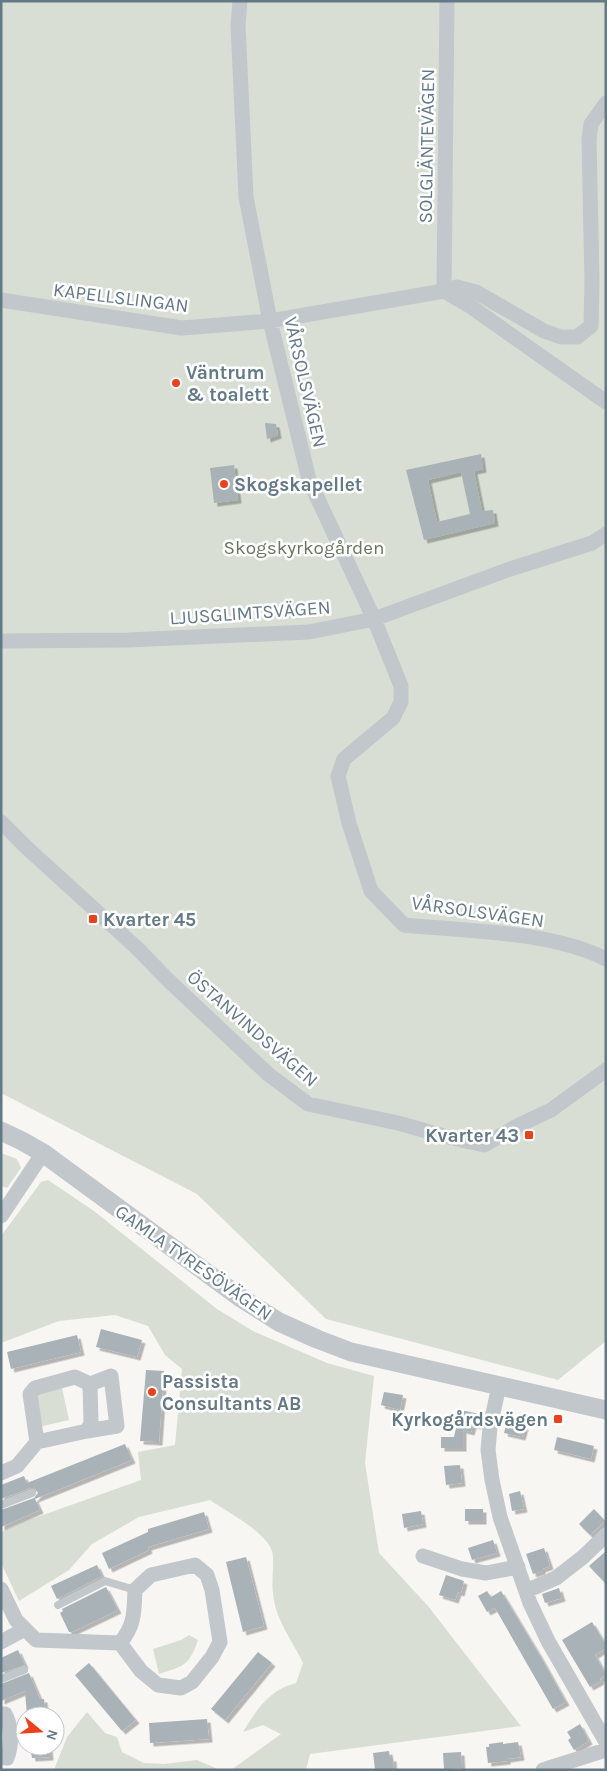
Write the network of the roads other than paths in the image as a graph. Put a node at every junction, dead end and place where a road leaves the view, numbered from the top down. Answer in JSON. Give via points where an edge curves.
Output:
{"nodes":[{"id":1,"x":240,"y":1,"type":"edge"},
{"id":2,"x":447,"y":1,"type":"edge"},
{"id":3,"x":606,"y":103,"type":"edge"},
{"id":4,"x":444,"y":291,"type":"junction"},
{"id":5,"x":1,"y":300,"type":"edge"},
{"id":6,"x":270,"y":321,"type":"junction"},
{"id":7,"x":606,"y":402,"type":"edge"},
{"id":8,"x":606,"y":534,"type":"edge"},
{"id":9,"x":374,"y":619,"type":"junction"},
{"id":10,"x":1,"y":641,"type":"edge"},
{"id":11,"x":1,"y":822,"type":"edge"},
{"id":12,"x":606,"y":959,"type":"edge"},
{"id":13,"x":606,"y":1070,"type":"edge"},
{"id":14,"x":1,"y":1131,"type":"edge"},
{"id":15,"x":43,"y":1153,"type":"junction"},
{"id":16,"x":1,"y":1216,"type":"edge"},
{"id":17,"x":90,"y":1384,"type":"junction"},
{"id":18,"x":499,"y":1386,"type":"junction"},
{"id":19,"x":606,"y":1410,"type":"edge"},
{"id":20,"x":88,"y":1432,"type":"junction"},
{"id":21,"x":37,"y":1442,"type":"junction"},
{"id":22,"x":1,"y":1473,"type":"edge"},
{"id":23,"x":32,"y":1493,"type":"dead end"},
{"id":24,"x":1,"y":1506,"type":"edge"},
{"id":25,"x":606,"y":1535,"type":"edge"},
{"id":26,"x":422,"y":1556,"type":"dead end"},
{"id":27,"x":518,"y":1567,"type":"junction"},
{"id":28,"x":1,"y":1589,"type":"edge"},
{"id":29,"x":135,"y":1590,"type":"junction"},
{"id":30,"x":526,"y":1591,"type":"junction"},
{"id":31,"x":58,"y":1605,"type":"dead end"},
{"id":32,"x":25,"y":1629,"type":"junction"},
{"id":33,"x":1,"y":1642,"type":"edge"},
{"id":34,"x":120,"y":1643,"type":"junction"},
{"id":35,"x":24,"y":1670,"type":"dead end"},
{"id":36,"x":1,"y":1679,"type":"edge"},
{"id":37,"x":1,"y":1714,"type":"edge"},
{"id":38,"x":606,"y":1742,"type":"edge"},
{"id":39,"x":606,"y":1750,"type":"edge"},
{"id":40,"x":1,"y":1757,"type":"edge"},
{"id":41,"x":543,"y":1770,"type":"edge"}],
"edges":[{"from":1,"to":6,"type":"street","name":"VÅRSOLSVÄGEN","via":[[238,34],[246,197]]},
{"from":2,"to":4,"type":"street","name":"SOLGLÄNTEVÄGEN"},
{"from":3,"to":4,"type":"street","name":"KAPELLSLINGAN","via":[[592,124],[589,139],[591,326],[577,338],[561,337],[544,331],[476,292],[457,287]]},
{"from":4,"to":6,"type":"street","name":"KAPELLSLINGAN"},
{"from":4,"to":7,"type":"street"},
{"from":5,"to":6,"type":"street","name":"KAPELLSLINGAN","via":[[182,328]]},
{"from":6,"to":9,"type":"street","name":"VÅRSOLSVÄGEN","via":[[309,480]]},
{"from":8,"to":9,"type":"street","name":"LJUSGLIMTSVÄGEN","via":[[592,543]]},
{"from":9,"to":10,"type":"street","name":"LJUSGLIMTSVÄGEN","via":[[309,632],[128,640]]},
{"from":9,"to":12,"type":"street","name":"VÅRSOLSVÄGEN","via":[[401,686],[401,702],[392,718],[344,759],[338,776],[349,823],[372,891],[404,925],[528,936]]},
{"from":11,"to":13,"type":"street","name":"ÖSTANVINDSVÄGEN","via":[[268,1074],[308,1104],[484,1145],[552,1110]]},
{"from":14,"to":15,"type":"street","name":"GAMLA TYRESÖVÄGEN"},
{"from":15,"to":16,"type":"street"},
{"from":15,"to":18,"type":"street","name":"GAMLA TYRESÖVÄGEN","via":[[279,1322],[351,1352]]},
{"from":17,"to":20,"type":"street","via":[[91,1424]]},
{"from":17,"to":20,"type":"street","via":[[118,1375],[117,1426]]},
{"from":17,"to":21,"type":"street","via":[[75,1377],[34,1388],[30,1394]]},
{"from":18,"to":19,"type":"street","name":"GAMLA TYRESÖVÄGEN"},
{"from":18,"to":27,"type":"street","via":[[488,1450],[500,1517]]},
{"from":20,"to":21,"type":"street"},
{"from":21,"to":22,"type":"street","via":[[17,1466]]},
{"from":23,"to":24,"type":"lane"},
{"from":25,"to":30,"type":"street","via":[[556,1578]]},
{"from":26,"to":27,"type":"street","via":[[486,1573]]},
{"from":27,"to":30,"type":"street"},
{"from":28,"to":32,"type":"street","via":[[16,1620]]},
{"from":29,"to":31,"type":"lane","via":[[105,1581]]},
{"from":29,"to":34,"type":"street","via":[[134,1618]]},
{"from":29,"to":34,"type":"street","via":[[150,1575],[195,1565],[207,1575],[212,1590],[220,1642],[192,1682],[181,1688],[158,1686],[141,1671]]},
{"from":30,"to":38,"type":"street","via":[[548,1641]]},
{"from":32,"to":33,"type":"street"},
{"from":32,"to":34,"type":"street","via":[[36,1640]]},
{"from":35,"to":36,"type":"lane"},
{"from":37,"to":40,"type":"street","via":[[5,1714],[9,1721],[10,1750],[7,1758]]},
{"from":39,"to":41,"type":"street"}]}
